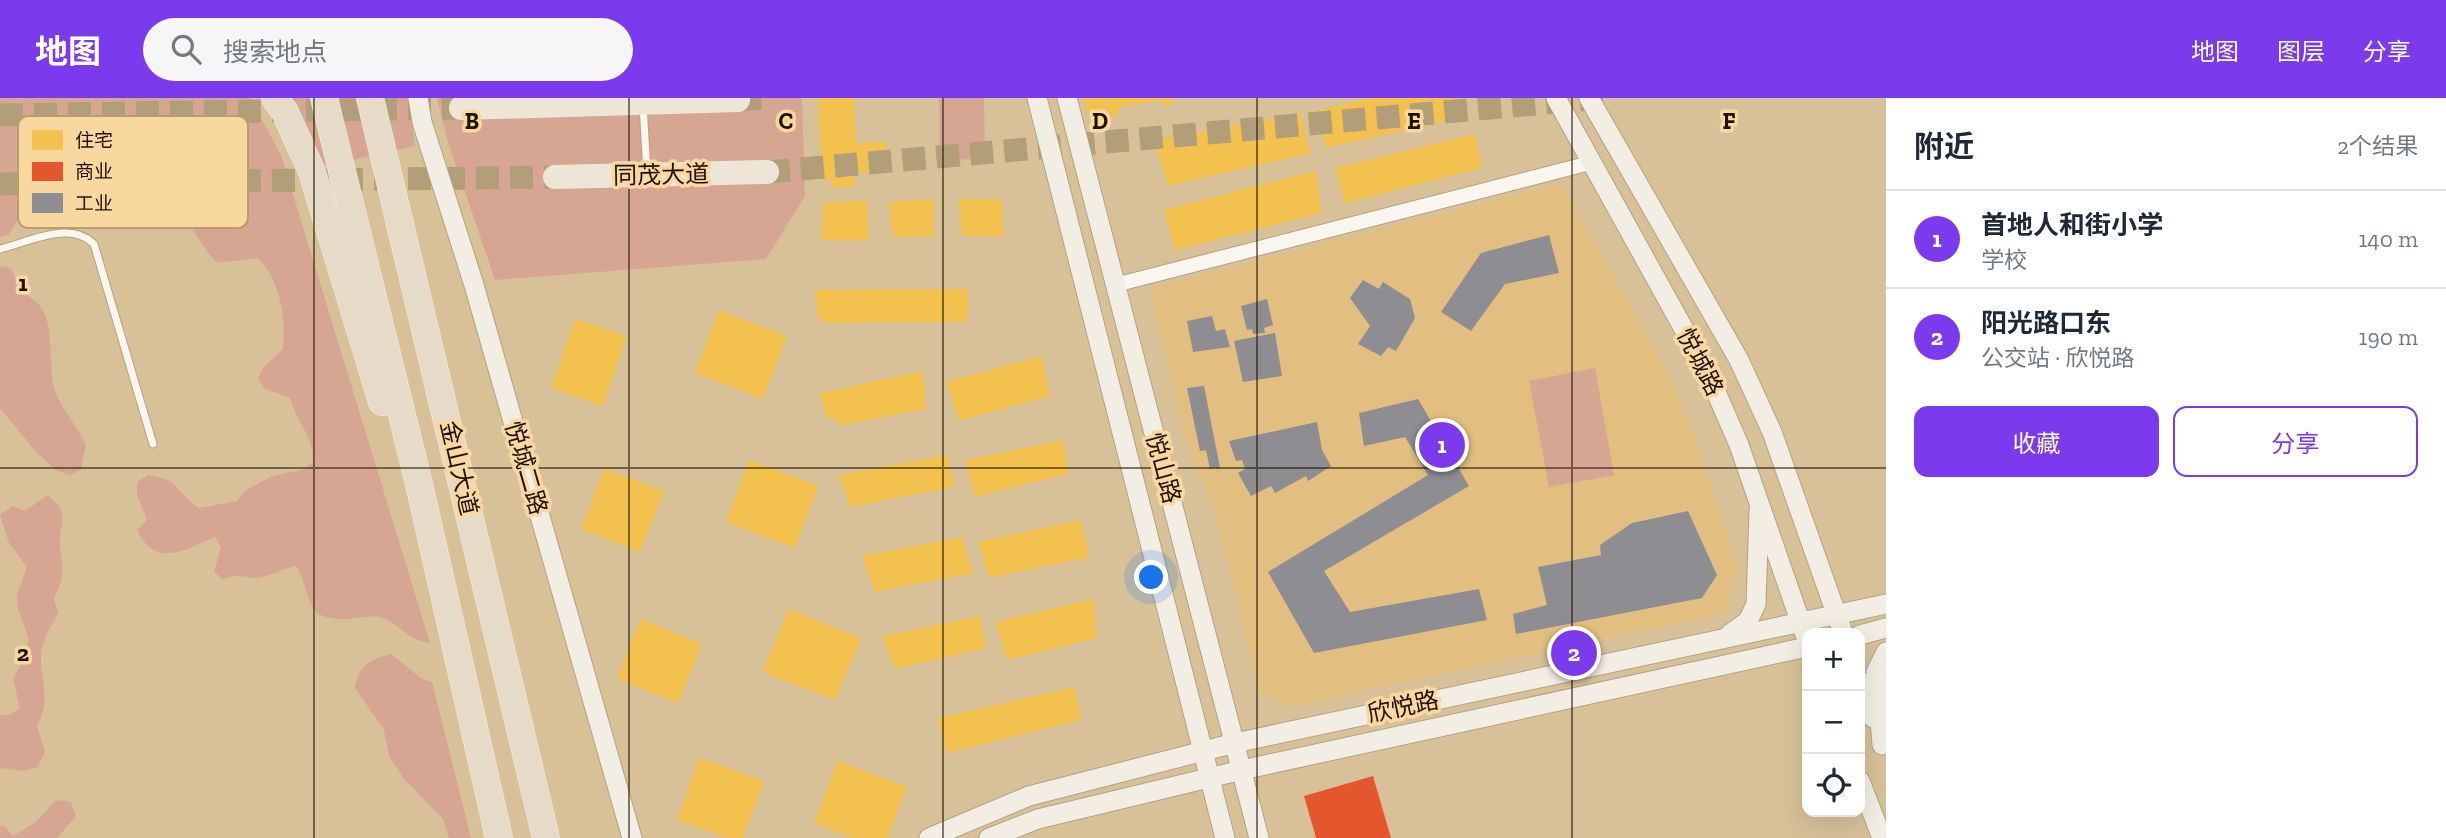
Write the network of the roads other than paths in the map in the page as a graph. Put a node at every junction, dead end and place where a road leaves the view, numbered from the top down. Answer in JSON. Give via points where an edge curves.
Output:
{"nodes":[{"id":1,"x":275,"y":98,"type":"edge"},
{"id":2,"x":324,"y":98,"type":"edge"},
{"id":3,"x":370,"y":98,"type":"edge"},
{"id":4,"x":418,"y":98,"type":"edge"},
{"id":5,"x":1037,"y":98,"type":"edge"},
{"id":6,"x":1067,"y":98,"type":"edge"},
{"id":7,"x":1556,"y":98,"type":"edge"},
{"id":8,"x":1589,"y":98,"type":"edge"},
{"id":9,"x":738,"y":100,"type":"dead end"},
{"id":10,"x":643,"y":104,"type":"junction"},
{"id":11,"x":461,"y":108,"type":"tunnel mouth"},
{"id":12,"x":1590,"y":163,"type":"junction"},
{"id":13,"x":767,"y":172,"type":"tunnel mouth"},
{"id":14,"x":647,"y":176,"type":"junction"},
{"id":15,"x":555,"y":177,"type":"tunnel mouth"},
{"id":16,"x":0,"y":249,"type":"edge"},
{"id":17,"x":1115,"y":285,"type":"junction"},
{"id":18,"x":153,"y":444,"type":"dead end"},
{"id":19,"x":419,"y":484,"type":"junction"},
{"id":20,"x":1760,"y":499,"type":"junction"},
{"id":21,"x":1886,"y":604,"type":"edge"},
{"id":22,"x":1801,"y":623,"type":"junction"},
{"id":23,"x":1840,"y":624,"type":"edge"},
{"id":24,"x":1802,"y":628,"type":"edge"},
{"id":25,"x":1886,"y":628,"type":"edge"},
{"id":26,"x":1865,"y":634,"type":"edge"},
{"id":27,"x":1723,"y":638,"type":"junction"},
{"id":28,"x":1802,"y":646,"type":"edge"},
{"id":29,"x":1886,"y":652,"type":"edge"},
{"id":30,"x":1863,"y":691,"type":"edge"},
{"id":31,"x":1235,"y":743,"type":"junction"},
{"id":32,"x":1884,"y":750,"type":"edge"},
{"id":33,"x":1202,"y":751,"type":"junction"},
{"id":34,"x":1242,"y":770,"type":"junction"},
{"id":35,"x":1210,"y":778,"type":"junction"},
{"id":36,"x":1865,"y":794,"type":"edge"},
{"id":37,"x":499,"y":838,"type":"edge"},
{"id":38,"x":546,"y":838,"type":"edge"},
{"id":39,"x":632,"y":838,"type":"edge"},
{"id":40,"x":929,"y":838,"type":"edge"},
{"id":41,"x":989,"y":838,"type":"edge"},
{"id":42,"x":1226,"y":838,"type":"edge"},
{"id":43,"x":1259,"y":838,"type":"edge"},
{"id":44,"x":1882,"y":838,"type":"edge"}],
"edges":[{"from":1,"to":19,"type":"highway","via":[[312,172],[388,421]]},
{"from":2,"to":19,"type":"highway","name":"金山大道"},
{"from":3,"to":38,"type":"highway","name":"金山大道"},
{"from":4,"to":39,"type":"main road","name":"悦城二路"},
{"from":5,"to":33,"type":"main road","name":"悦山路"},
{"from":6,"to":17,"type":"main road","name":"悦山路"},
{"from":7,"to":12,"type":"main road","name":"悦城路"},
{"from":8,"to":23,"type":"main road","name":"悦城路","via":[[1739,360],[1772,432]]},
{"from":9,"to":10,"type":"main road"},
{"from":10,"to":11,"type":"main road"},
{"from":10,"to":14,"type":"lane"},
{"from":12,"to":17,"type":"street"},
{"from":12,"to":20,"type":"main road","name":"悦城路","via":[[1707,372]]},
{"from":13,"to":14,"type":"main road","name":"同茂大道"},
{"from":14,"to":15,"type":"main road","name":"同茂大道"},
{"from":16,"to":18,"type":"lane","via":[[65,232],[87,237],[94,244]]},
{"from":17,"to":31,"type":"main road","name":"悦山路"},
{"from":19,"to":37,"type":"highway","name":"金山大道"},
{"from":20,"to":22,"type":"main road","name":"悦城路"},
{"from":20,"to":27,"type":"main road","via":[[1756,604],[1748,621]]},
{"from":21,"to":23,"type":"main road","name":"欣悦路"},
{"from":22,"to":23,"type":"main road","name":"欣悦路"},
{"from":22,"to":24,"type":"main road","name":"悦城路"},
{"from":22,"to":27,"type":"main road","name":"欣悦路"},
{"from":25,"to":26,"type":"main road"},
{"from":27,"to":31,"type":"main road","name":"欣悦路"},
{"from":28,"to":34,"type":"main road","name":"欣悦路"},
{"from":29,"to":32,"type":"main road","via":[[1876,672]]},
{"from":30,"to":32,"type":"main road"},
{"from":31,"to":33,"type":"main road","name":"欣悦路"},
{"from":31,"to":34,"type":"main road","name":"悦山路"},
{"from":33,"to":35,"type":"main road","name":"悦山路"},
{"from":33,"to":40,"type":"main road","name":"欣悦路","via":[[1029,796]]},
{"from":34,"to":35,"type":"main road","name":"欣悦路"},
{"from":34,"to":43,"type":"main road","name":"悦山路"},
{"from":35,"to":41,"type":"main road","name":"欣悦路","via":[[1038,819]]},
{"from":35,"to":42,"type":"main road","name":"悦山路"},
{"from":36,"to":44,"type":"main road"}]}
